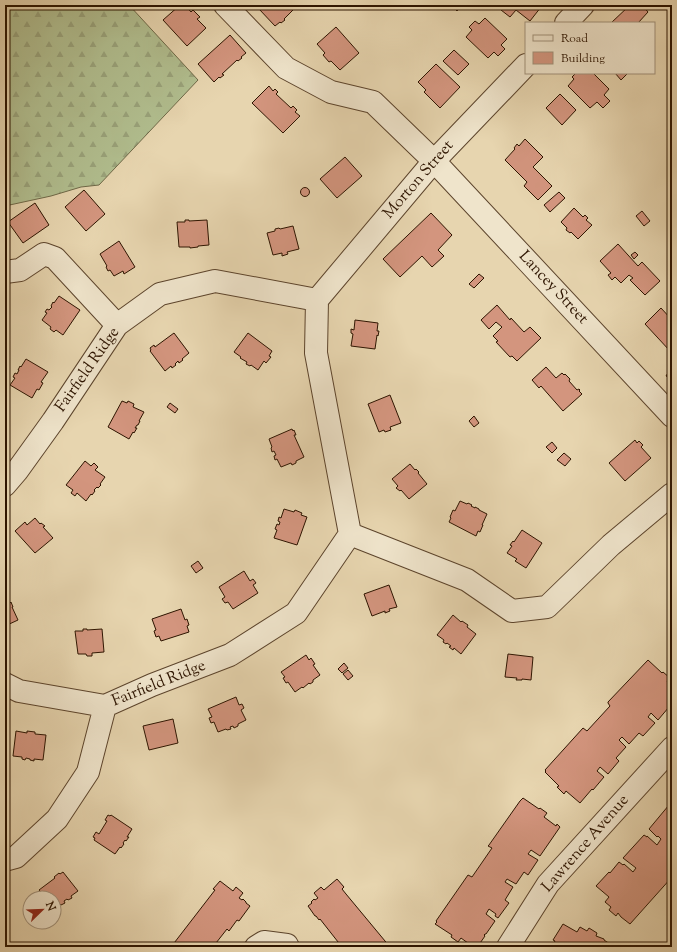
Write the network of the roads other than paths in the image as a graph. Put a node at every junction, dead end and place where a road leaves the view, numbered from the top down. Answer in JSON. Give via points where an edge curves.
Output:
{"nodes":[{"id":1,"x":225,"y":5,"type":"edge"},
{"id":2,"x":584,"y":5,"type":"edge"},
{"id":3,"x":567,"y":22,"type":"edge"},
{"id":4,"x":525,"y":66,"type":"edge"},
{"id":5,"x":434,"y":161,"type":"junction"},
{"id":6,"x":5,"y":272,"type":"edge"},
{"id":7,"x":317,"y":300,"type":"junction"},
{"id":8,"x":117,"y":325,"type":"junction"},
{"id":9,"x":672,"y":416,"type":"edge"},
{"id":10,"x":5,"y":486,"type":"edge"},
{"id":11,"x":672,"y":494,"type":"edge"},
{"id":12,"x":350,"y":534,"type":"junction"},
{"id":13,"x":5,"y":684,"type":"edge"},
{"id":14,"x":105,"y":706,"type":"junction"},
{"id":15,"x":672,"y":748,"type":"edge"},
{"id":16,"x":5,"y":860,"type":"edge"},
{"id":17,"x":256,"y":947,"type":"edge"},
{"id":18,"x":288,"y":947,"type":"edge"},
{"id":19,"x":508,"y":947,"type":"edge"}],
"edges":[{"from":1,"to":5,"type":"street","name":"Lancey Street","via":[[286,68],[331,92],[373,102]]},
{"from":2,"to":3,"type":"street"},
{"from":4,"to":5,"type":"street","name":"Morton Street"},
{"from":5,"to":7,"type":"street","name":"Morton Street"},
{"from":5,"to":9,"type":"street","name":"Lancey Street"},
{"from":6,"to":8,"type":"street","via":[[20,270],[44,254],[55,258]]},
{"from":7,"to":8,"type":"street","name":"Fairfield Ridge","via":[[215,281],[160,294]]},
{"from":7,"to":12,"type":"street","via":[[316,353]]},
{"from":8,"to":10,"type":"street","name":"Fairfield Ridge","via":[[53,421]]},
{"from":11,"to":12,"type":"street","via":[[611,545],[547,607],[512,611],[467,580]]},
{"from":12,"to":14,"type":"street","name":"Fairfield Ridge","via":[[296,613],[230,655]]},
{"from":13,"to":14,"type":"street","name":"Fairfield Ridge","via":[[19,691]]},
{"from":14,"to":16,"type":"street","name":"Fairfield Ridge","via":[[88,772],[57,819],[16,857]]},
{"from":15,"to":19,"type":"street","name":"Lawrence Avenue","via":[[548,884]]},
{"from":17,"to":18,"type":"street","via":[[264,942]]}]}
